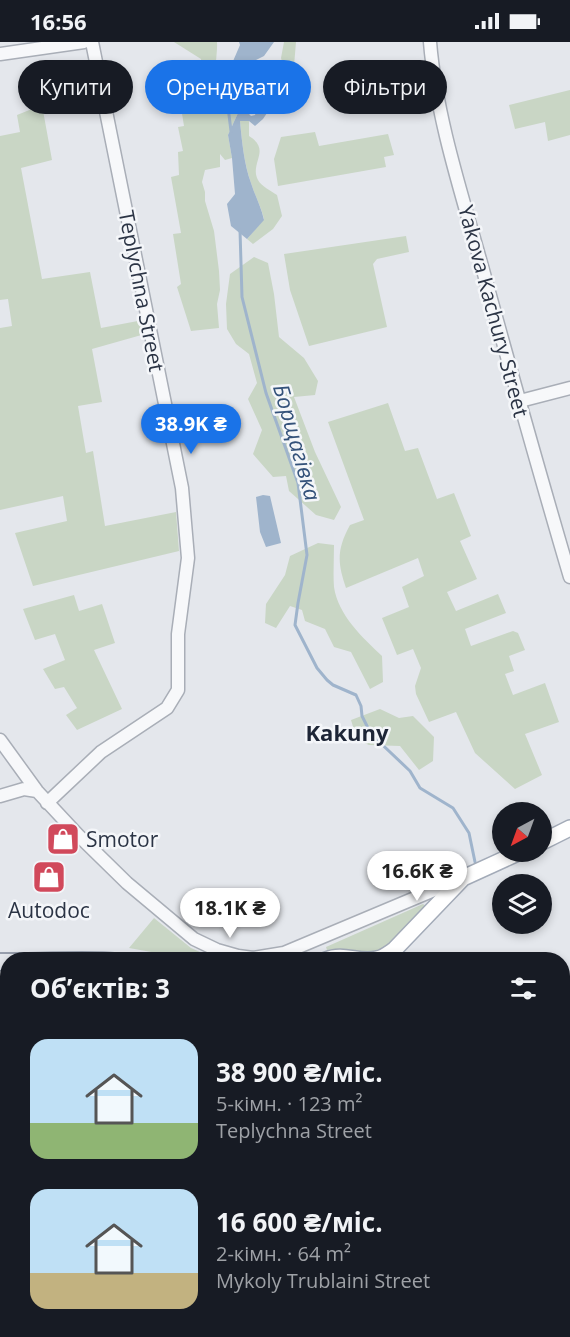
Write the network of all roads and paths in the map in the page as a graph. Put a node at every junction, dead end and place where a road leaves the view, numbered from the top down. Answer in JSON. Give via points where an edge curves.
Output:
{"nodes":[{"id":1,"x":84,"y":42,"type":"edge"},
{"id":2,"x":92,"y":42,"type":"edge"},
{"id":3,"x":429,"y":42,"type":"edge"},
{"id":4,"x":0,"y":54,"type":"edge"},
{"id":5,"x":570,"y":388,"type":"edge"},
{"id":6,"x":520,"y":401,"type":"junction"},
{"id":7,"x":570,"y":577,"type":"edge"},
{"id":8,"x":0,"y":740,"type":"edge"},
{"id":9,"x":37,"y":791,"type":"junction"},
{"id":10,"x":0,"y":796,"type":"edge"},
{"id":11,"x":47,"y":803,"type":"junction"},
{"id":12,"x":570,"y":828,"type":"edge"},
{"id":13,"x":552,"y":837,"type":"edge"},
{"id":14,"x":498,"y":862,"type":"edge"},
{"id":15,"x":463,"y":878,"type":"junction"},
{"id":16,"x":225,"y":952,"type":"edge"},
{"id":17,"x":286,"y":952,"type":"edge"},
{"id":18,"x":394,"y":952,"type":"edge"}],
"edges":[{"from":1,"to":4,"type":"street"},
{"from":2,"to":11,"type":"street","name":"Teplychna Street","via":[[182,488],[188,558],[178,634],[178,690],[167,708],[101,752]]},
{"from":3,"to":6,"type":"street","name":"Yakova Kachury Street","via":[[459,184]]},
{"from":5,"to":6,"type":"street"},
{"from":6,"to":7,"type":"street","name":"Yakova Kachury Street"},
{"from":8,"to":9,"type":"street"},
{"from":9,"to":10,"type":"street","via":[[24,789]]},
{"from":9,"to":11,"type":"street"},
{"from":11,"to":16,"type":"street","via":[[166,917],[205,946]]},
{"from":12,"to":13,"type":"main road"},
{"from":14,"to":15,"type":"main road"},
{"from":15,"to":17,"type":"street"},
{"from":15,"to":18,"type":"main road"}]}
